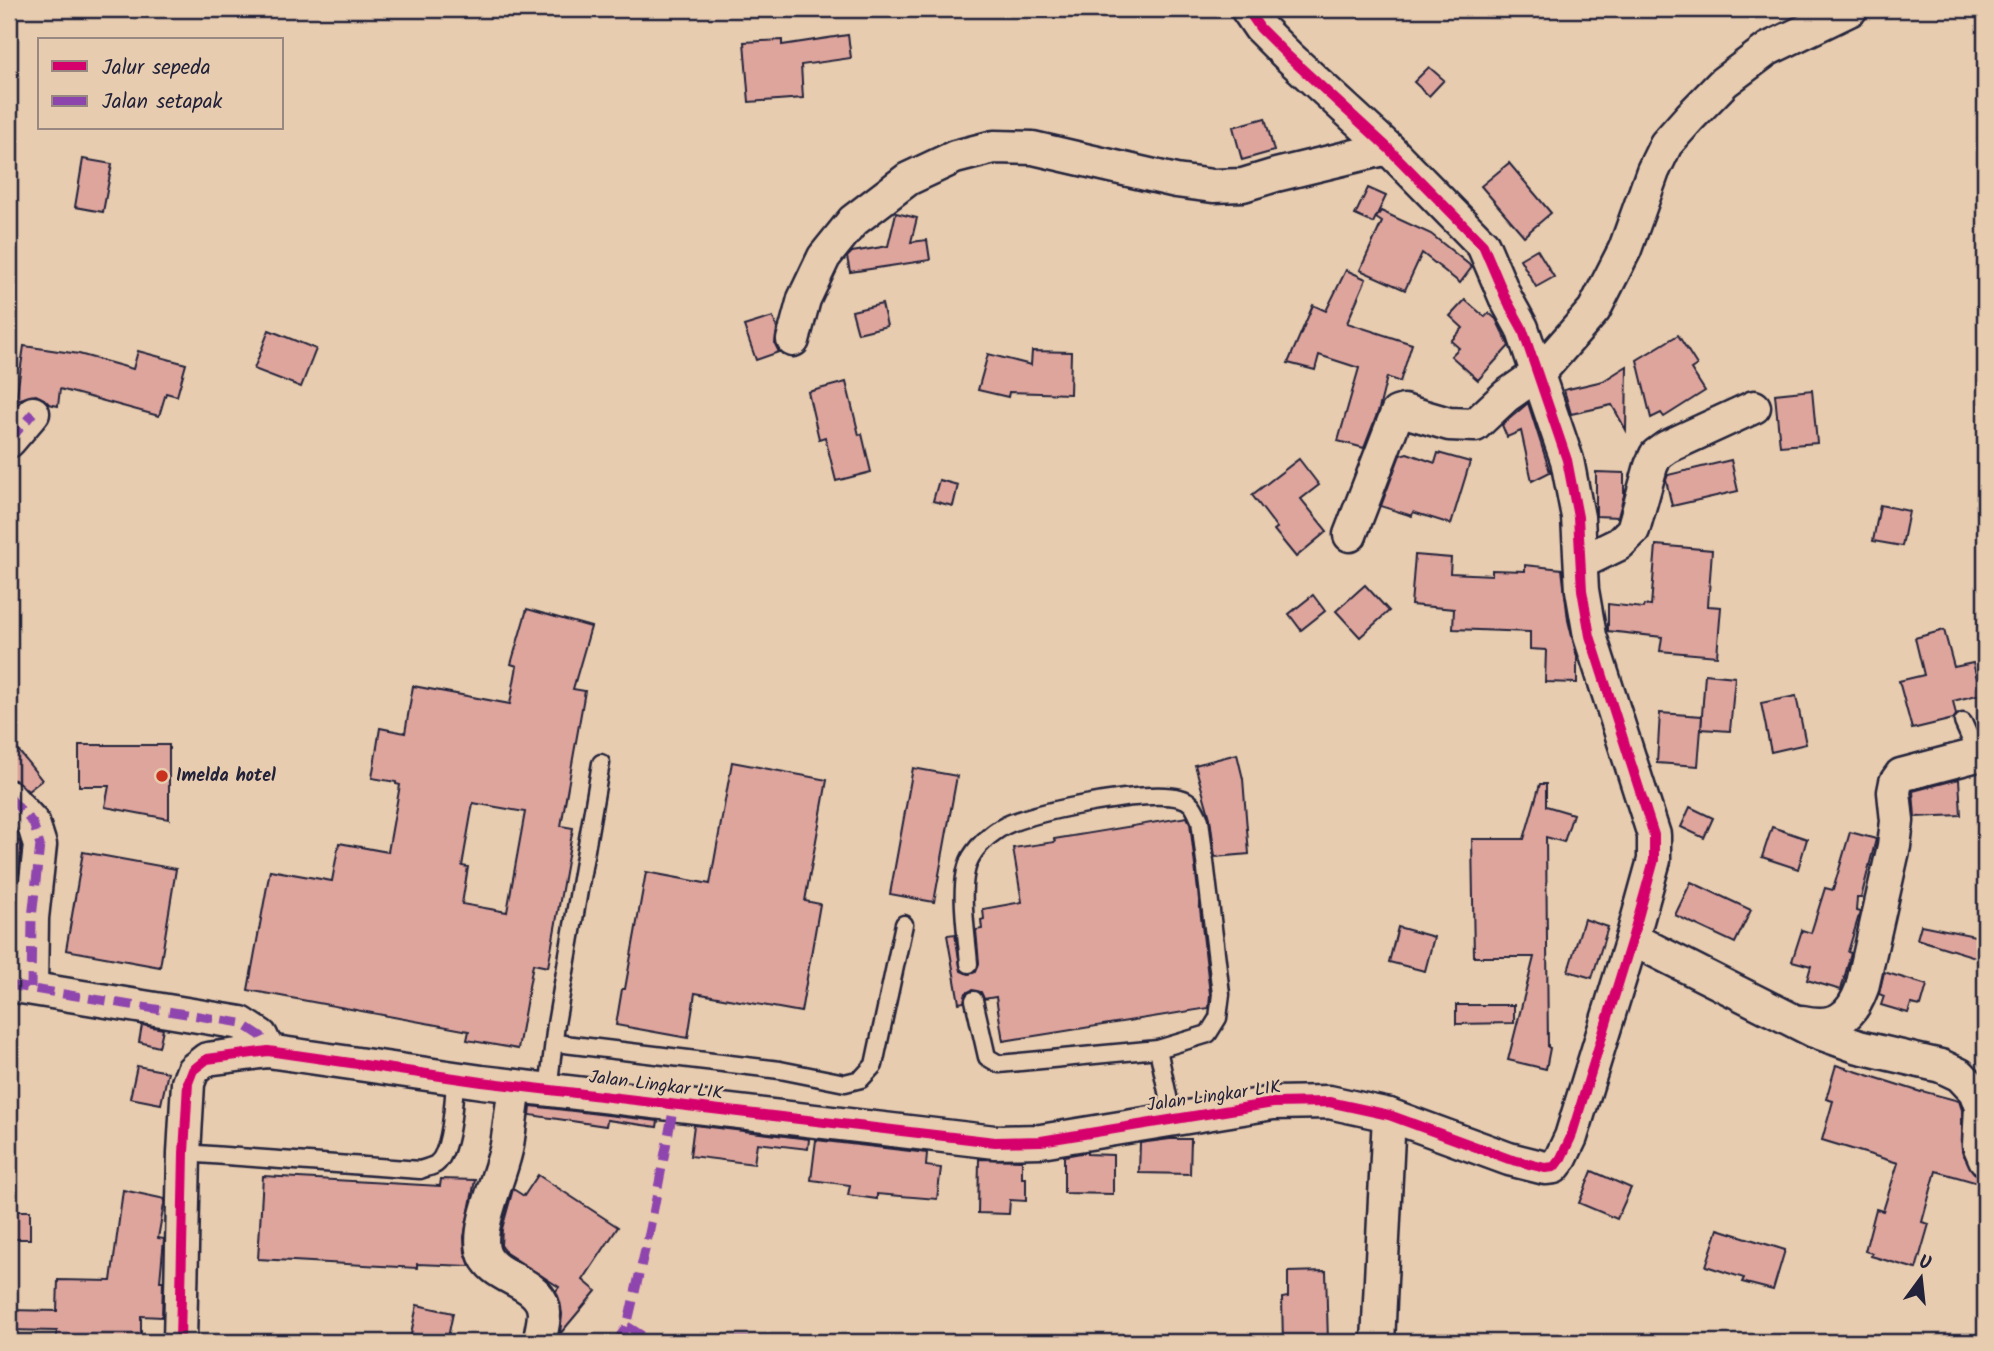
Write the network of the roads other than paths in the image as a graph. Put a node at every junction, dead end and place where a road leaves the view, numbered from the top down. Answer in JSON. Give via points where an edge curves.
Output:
{"nodes":[{"id":1,"x":1247,"y":9,"type":"edge"},
{"id":2,"x":1851,"y":9,"type":"edge"},
{"id":3,"x":1388,"y":148,"type":"junction"},
{"id":4,"x":793,"y":340,"type":"dead end"},
{"id":5,"x":1539,"y":373,"type":"junction"},
{"id":6,"x":1754,"y":407,"type":"dead end"},
{"id":7,"x":33,"y":413,"type":"dead end"},
{"id":8,"x":9,"y":441,"type":"edge"},
{"id":9,"x":1350,"y":535,"type":"dead end"},
{"id":10,"x":1581,"y":562,"type":"junction"},
{"id":11,"x":1963,"y":722,"type":"dead end"},
{"id":12,"x":1982,"y":754,"type":"edge"},
{"id":13,"x":601,"y":763,"type":"dead end"},
{"id":14,"x":9,"y":797,"type":"edge"},
{"id":15,"x":904,"y":924,"type":"dead end"},
{"id":16,"x":1632,"y":939,"type":"junction"},
{"id":17,"x":969,"y":964,"type":"dead end"},
{"id":18,"x":20,"y":986,"type":"edge"},
{"id":19,"x":974,"y":1000,"type":"dead end"},
{"id":20,"x":1790,"y":1020,"type":"junction"},
{"id":21,"x":556,"y":1043,"type":"junction"},
{"id":22,"x":1158,"y":1049,"type":"junction"},
{"id":23,"x":268,"y":1051,"type":"junction"},
{"id":24,"x":455,"y":1079,"type":"junction"},
{"id":25,"x":515,"y":1086,"type":"junction"},
{"id":26,"x":548,"y":1090,"type":"junction"},
{"id":27,"x":1389,"y":1115,"type":"junction"},
{"id":28,"x":1173,"y":1120,"type":"junction"},
{"id":29,"x":184,"y":1153,"type":"junction"},
{"id":30,"x":1985,"y":1159,"type":"edge"},
{"id":31,"x":541,"y":1334,"type":"dead end"},
{"id":32,"x":180,"y":1342,"type":"edge"},
{"id":33,"x":1378,"y":1342,"type":"edge"}],
"edges":[{"from":1,"to":3,"type":"street","via":[[1288,56]]},
{"from":2,"to":5,"type":"street","via":[[1768,49],[1724,82],[1666,144],[1625,249],[1594,310]]},
{"from":3,"to":4,"type":"street","via":[[1243,185],[1213,186],[1033,148],[994,147],[955,157],[908,180],[853,221],[824,257],[804,299]]},
{"from":3,"to":5,"type":"street","via":[[1483,245]]},
{"from":5,"to":9,"type":"street","via":[[1475,425],[1450,425],[1397,413]]},
{"from":5,"to":10,"type":"street","via":[[1567,460]]},
{"from":6,"to":10,"type":"street","via":[[1656,455],[1633,530],[1619,544]]},
{"from":7,"to":8,"type":"street"},
{"from":10,"to":16,"type":"street","via":[[1590,636],[1654,835],[1654,860]]},
{"from":11,"to":12,"type":"lane"},
{"from":12,"to":20,"type":"street","via":[[1901,775],[1894,792],[1894,846],[1856,1007],[1828,1024]]},
{"from":13,"to":21,"type":"lane"},
{"from":14,"to":18,"type":"street","via":[[33,823],[40,845]]},
{"from":15,"to":21,"type":"lane","via":[[874,1065],[861,1079],[845,1083],[780,1070]]},
{"from":16,"to":20,"type":"street"},
{"from":16,"to":27,"type":"street","name":"Jalan Lingkar LIK","via":[[1571,1137],[1554,1167],[1509,1159]]},
{"from":17,"to":22,"type":"lane","via":[[964,883],[970,859],[984,841],[1009,823],[1067,808],[1134,797],[1181,798],[1192,803],[1200,820],[1221,994],[1219,1018],[1208,1034]]},
{"from":18,"to":23,"type":"street","via":[[241,1023],[261,1035]]},
{"from":19,"to":22,"type":"lane","via":[[987,1057],[999,1063]]},
{"from":20,"to":30,"type":"street","via":[[1837,1041],[1941,1066],[1960,1075],[1975,1091],[1981,1107],[1979,1145]]},
{"from":21,"to":26,"type":"lane"},
{"from":22,"to":28,"type":"lane"},
{"from":23,"to":24,"type":"street","name":"Jalan Lingkar LIK"},
{"from":23,"to":29,"type":"street","name":"Jalan Lingkar LIK","via":[[207,1059],[193,1070],[188,1083]]},
{"from":24,"to":25,"type":"street","name":"Jalan Lingkar LIK"},
{"from":24,"to":29,"type":"lane","via":[[445,1150],[436,1164],[420,1170]]},
{"from":25,"to":26,"type":"street","name":"Jalan Lingkar LIK"},
{"from":25,"to":31,"type":"street","via":[[507,1146],[484,1223],[482,1249],[488,1262],[535,1293],[544,1312]]},
{"from":26,"to":28,"type":"street","name":"Jalan Lingkar LIK","via":[[995,1142],[1041,1141]]},
{"from":27,"to":28,"type":"street","name":"Jalan Lingkar LIK","via":[[1329,1102],[1273,1103]]},
{"from":27,"to":33,"type":"street"},
{"from":29,"to":32,"type":"street","name":"Jalan Lingkar LIK"}]}
